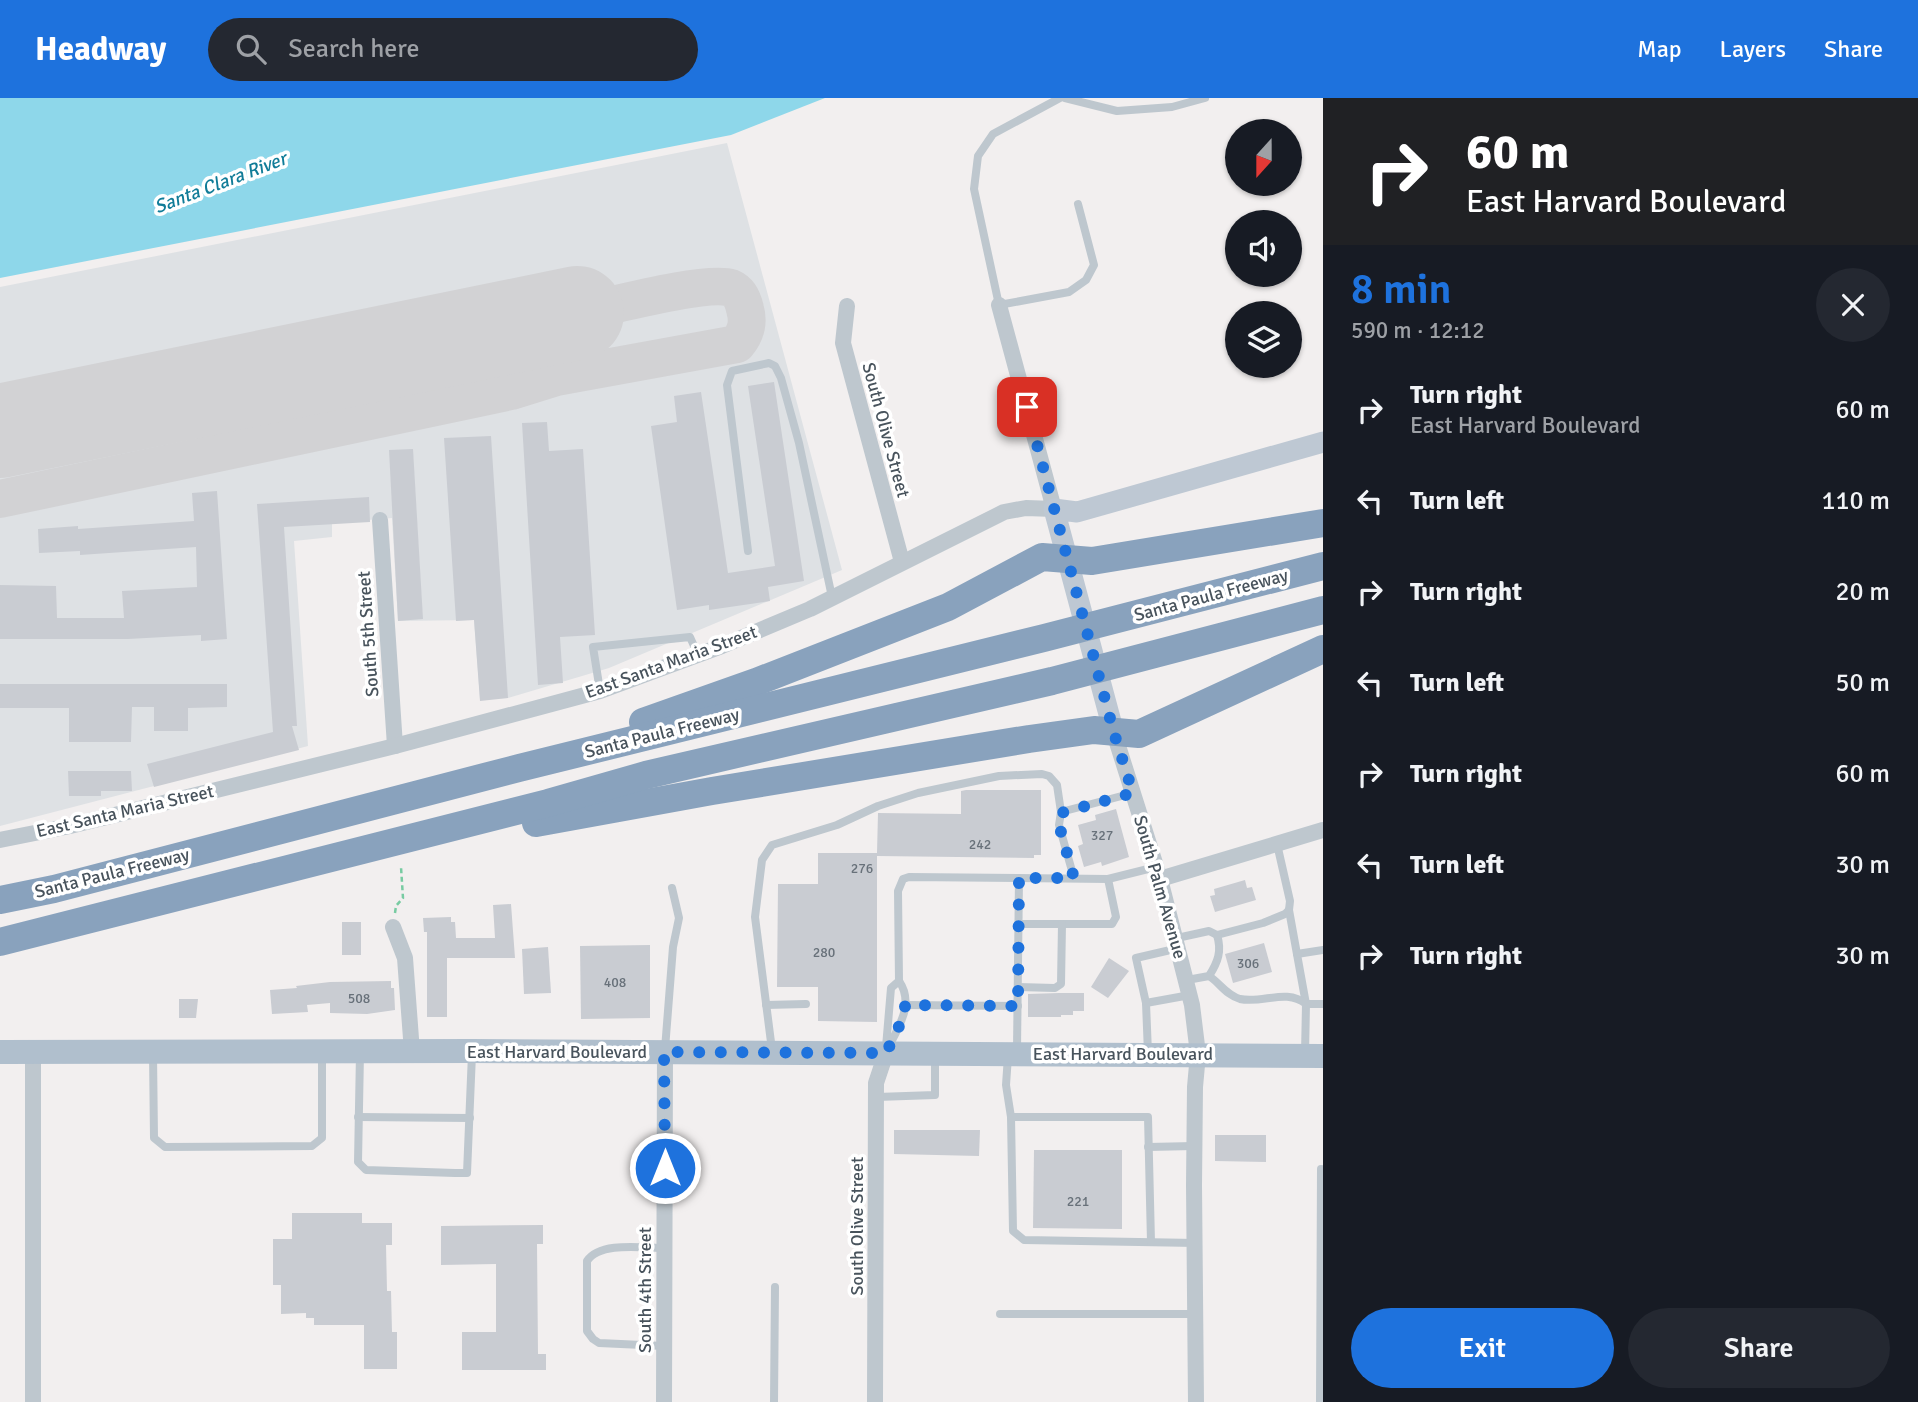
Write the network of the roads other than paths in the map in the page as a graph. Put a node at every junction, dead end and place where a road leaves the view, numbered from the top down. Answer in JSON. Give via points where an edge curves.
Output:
{"nodes":[{"id":1,"x":1063,"y":98,"type":"edge"},
{"id":2,"x":1205,"y":98,"type":"edge"},
{"id":3,"x":1078,"y":204,"type":"dead end"},
{"id":4,"x":999,"y":305,"type":"junction"},
{"id":5,"x":847,"y":306,"type":"dead end"},
{"id":6,"x":1323,"y":442,"type":"edge"},
{"id":7,"x":1054,"y":509,"type":"junction"},
{"id":8,"x":380,"y":520,"type":"dead end"},
{"id":9,"x":1323,"y":523,"type":"edge"},
{"id":10,"x":748,"y":551,"type":"dead end"},
{"id":11,"x":1068,"y":561,"type":"junction"},
{"id":12,"x":902,"y":562,"type":"junction"},
{"id":13,"x":1323,"y":566,"type":"edge"},
{"id":14,"x":832,"y":597,"type":"junction"},
{"id":15,"x":1323,"y":610,"type":"edge"},
{"id":16,"x":1323,"y":649,"type":"edge"},
{"id":17,"x":698,"y":655,"type":"junction"},
{"id":18,"x":600,"y":691,"type":"junction"},
{"id":19,"x":1114,"y":733,"type":"junction"},
{"id":20,"x":395,"y":746,"type":"junction"},
{"id":21,"x":519,"y":768,"type":"junction"},
{"id":22,"x":1133,"y":793,"type":"junction"},
{"id":23,"x":1061,"y":813,"type":"junction"},
{"id":24,"x":1323,"y":830,"type":"edge"},
{"id":25,"x":436,"y":832,"type":"junction"},
{"id":26,"x":0,"y":840,"type":"edge"},
{"id":27,"x":1277,"y":844,"type":"junction"},
{"id":28,"x":1158,"y":873,"type":"junction"},
{"id":29,"x":1019,"y":878,"type":"junction"},
{"id":30,"x":1074,"y":878,"type":"junction"},
{"id":31,"x":1108,"y":878,"type":"junction"},
{"id":32,"x":672,"y":887,"type":"dead end"},
{"id":33,"x":0,"y":900,"type":"edge"},
{"id":34,"x":1289,"y":910,"type":"junction"},
{"id":35,"x":1019,"y":924,"type":"junction"},
{"id":36,"x":1062,"y":924,"type":"junction"},
{"id":37,"x":393,"y":927,"type":"road end"},
{"id":38,"x":1217,"y":935,"type":"junction"},
{"id":39,"x":0,"y":942,"type":"edge"},
{"id":40,"x":1178,"y":943,"type":"junction"},
{"id":41,"x":1323,"y":950,"type":"edge"},
{"id":42,"x":1297,"y":954,"type":"junction"},
{"id":43,"x":1209,"y":976,"type":"junction"},
{"id":44,"x":899,"y":981,"type":"junction"},
{"id":45,"x":1018,"y":987,"type":"junction"},
{"id":46,"x":1188,"y":988,"type":"junction"},
{"id":47,"x":1146,"y":1003,"type":"junction"},
{"id":48,"x":806,"y":1004,"type":"dead end"},
{"id":49,"x":1306,"y":1004,"type":"junction"},
{"id":50,"x":1323,"y":1004,"type":"edge"},
{"id":51,"x":766,"y":1005,"type":"junction"},
{"id":52,"x":905,"y":1005,"type":"junction"},
{"id":53,"x":1018,"y":1006,"type":"junction"},
{"id":54,"x":153,"y":1051,"type":"junction"},
{"id":55,"x":322,"y":1051,"type":"junction"},
{"id":56,"x":360,"y":1051,"type":"junction"},
{"id":57,"x":0,"y":1052,"type":"edge"},
{"id":58,"x":33,"y":1052,"type":"junction"},
{"id":59,"x":412,"y":1052,"type":"junction"},
{"id":60,"x":472,"y":1052,"type":"junction"},
{"id":61,"x":664,"y":1052,"type":"junction"},
{"id":62,"x":772,"y":1053,"type":"junction"},
{"id":63,"x":886,"y":1053,"type":"junction"},
{"id":64,"x":935,"y":1053,"type":"junction"},
{"id":65,"x":1013,"y":1053,"type":"junction"},
{"id":66,"x":1148,"y":1054,"type":"junction"},
{"id":67,"x":1198,"y":1054,"type":"junction"},
{"id":68,"x":1314,"y":1056,"type":"edge"},
{"id":69,"x":877,"y":1097,"type":"junction"},
{"id":70,"x":358,"y":1117,"type":"junction"},
{"id":71,"x":1011,"y":1117,"type":"junction"},
{"id":72,"x":470,"y":1118,"type":"junction"},
{"id":73,"x":1194,"y":1146,"type":"junction"},
{"id":74,"x":1148,"y":1147,"type":"junction"},
{"id":75,"x":1321,"y":1169,"type":"dead end"},
{"id":76,"x":1151,"y":1242,"type":"junction"},
{"id":77,"x":1196,"y":1243,"type":"junction"},
{"id":78,"x":1322,"y":1247,"type":"edge"},
{"id":79,"x":665,"y":1248,"type":"junction"},
{"id":80,"x":775,"y":1287,"type":"dead end"},
{"id":81,"x":1000,"y":1314,"type":"dead end"},
{"id":82,"x":1196,"y":1314,"type":"junction"},
{"id":83,"x":664,"y":1346,"type":"junction"},
{"id":84,"x":33,"y":1402,"type":"edge"},
{"id":85,"x":664,"y":1402,"type":"edge"},
{"id":86,"x":774,"y":1402,"type":"edge"},
{"id":87,"x":875,"y":1402,"type":"edge"},
{"id":88,"x":1196,"y":1402,"type":"edge"},
{"id":89,"x":1320,"y":1402,"type":"edge"}],
"edges":[{"from":1,"to":2,"type":"lane","via":[[1117,111],[1172,107]]},
{"from":1,"to":4,"type":"lane","via":[[993,134],[978,156],[974,189]]},
{"from":3,"to":4,"type":"lane","via":[[1094,265],[1086,281],[1069,292]]},
{"from":4,"to":7,"type":"street","name":"South Palm Avenue"},
{"from":5,"to":12,"type":"street","name":"South Olive Street","via":[[843,343]]},
{"from":6,"to":7,"type":"street","name":"East Santa Maria Street","via":[[1077,512]]},
{"from":7,"to":11,"type":"street","name":"South Palm Avenue"},
{"from":7,"to":12,"type":"street","name":"East Santa Maria Street","via":[[1004,512]]},
{"from":8,"to":20,"type":"street","name":"South 5th Street"},
{"from":9,"to":11,"type":"highway","via":[[1092,561]]},
{"from":10,"to":14,"type":"lane","via":[[727,378],[732,371],[769,363],[781,378],[799,443]]},
{"from":11,"to":19,"type":"street","name":"South Palm Avenue"},
{"from":11,"to":21,"type":"highway","via":[[1042,557],[948,607]]},
{"from":12,"to":14,"type":"street","name":"East Santa Maria Street"},
{"from":13,"to":21,"type":"highway","name":"Santa Paula Freeway"},
{"from":14,"to":17,"type":"street","name":"East Santa Maria Street"},
{"from":15,"to":25,"type":"highway","via":[[1052,681],[646,775]]},
{"from":16,"to":19,"type":"highway","via":[[1139,734]]},
{"from":17,"to":18,"type":"street","name":"East Santa Maria Street"},
{"from":17,"to":18,"type":"lane","via":[[690,637],[593,647]]},
{"from":18,"to":20,"type":"street","name":"East Santa Maria Street"},
{"from":19,"to":22,"type":"street","name":"South Palm Avenue"},
{"from":19,"to":25,"type":"highway","via":[[1094,730],[1029,739],[485,832]]},
{"from":20,"to":26,"type":"street","name":"East Santa Maria Street"},
{"from":21,"to":33,"type":"highway","name":"Santa Paula Freeway"},
{"from":22,"to":23,"type":"lane"},
{"from":22,"to":28,"type":"street","name":"South Palm Avenue"},
{"from":23,"to":30,"type":"lane","via":[[1059,825]]},
{"from":23,"to":51,"type":"lane","via":[[1057,785],[1049,776],[999,776],[918,793],[772,845],[762,860],[755,917]]},
{"from":24,"to":27,"type":"street"},
{"from":25,"to":39,"type":"highway"},
{"from":27,"to":28,"type":"street"},
{"from":27,"to":34,"type":"lane"},
{"from":28,"to":31,"type":"lane"},
{"from":28,"to":40,"type":"street","name":"South Palm Avenue"},
{"from":29,"to":30,"type":"lane"},
{"from":29,"to":35,"type":"lane"},
{"from":29,"to":44,"type":"lane","via":[[903,879],[898,891]]},
{"from":30,"to":31,"type":"lane"},
{"from":31,"to":36,"type":"lane","via":[[1115,921]]},
{"from":32,"to":61,"type":"lane","via":[[679,918]]},
{"from":34,"to":38,"type":"lane","via":[[1263,923]]},
{"from":34,"to":42,"type":"lane"},
{"from":35,"to":36,"type":"lane"},
{"from":35,"to":45,"type":"lane"},
{"from":36,"to":45,"type":"lane","via":[[1061,984],[1055,988]]},
{"from":37,"to":59,"type":"street","via":[[405,958]]},
{"from":38,"to":40,"type":"lane","via":[[1209,931]]},
{"from":38,"to":43,"type":"lane","via":[[1221,950]]},
{"from":40,"to":46,"type":"street","name":"South Palm Avenue"},
{"from":40,"to":47,"type":"lane","via":[[1136,958]]},
{"from":41,"to":42,"type":"lane"},
{"from":42,"to":49,"type":"lane"},
{"from":43,"to":46,"type":"lane"},
{"from":43,"to":49,"type":"lane","via":[[1237,998],[1287,996]]},
{"from":44,"to":52,"type":"lane","via":[[905,989]]},
{"from":44,"to":63,"type":"lane","via":[[891,988]]},
{"from":45,"to":53,"type":"lane"},
{"from":46,"to":47,"type":"lane"},
{"from":46,"to":67,"type":"street","name":"South Palm Avenue"},
{"from":47,"to":66,"type":"lane"},
{"from":48,"to":51,"type":"lane"},
{"from":49,"to":50,"type":"lane"},
{"from":49,"to":68,"type":"lane"},
{"from":51,"to":62,"type":"lane"},
{"from":52,"to":53,"type":"lane"},
{"from":52,"to":63,"type":"lane"},
{"from":53,"to":65,"type":"lane"},
{"from":54,"to":55,"type":"main road","name":"East Harvard Boulevard"},
{"from":54,"to":55,"type":"lane","via":[[155,1138],[165,1147],[312,1146],[322,1138]]},
{"from":54,"to":58,"type":"main road","name":"East Harvard Boulevard"},
{"from":55,"to":56,"type":"main road","name":"East Harvard Boulevard"},
{"from":56,"to":59,"type":"main road","name":"East Harvard Boulevard"},
{"from":56,"to":70,"type":"lane"},
{"from":57,"to":58,"type":"main road","name":"East Harvard Boulevard"},
{"from":58,"to":84,"type":"street"},
{"from":59,"to":60,"type":"main road","name":"East Harvard Boulevard"},
{"from":60,"to":61,"type":"main road","name":"East Harvard Boulevard"},
{"from":60,"to":72,"type":"lane"},
{"from":61,"to":62,"type":"main road","name":"East Harvard Boulevard"},
{"from":61,"to":79,"type":"street","name":"South 4th Street"},
{"from":62,"to":63,"type":"main road","name":"East Harvard Boulevard"},
{"from":63,"to":64,"type":"main road","name":"East Harvard Boulevard"},
{"from":63,"to":69,"type":"street","name":"South Olive Street","via":[[876,1083]]},
{"from":64,"to":65,"type":"main road","name":"East Harvard Boulevard"},
{"from":64,"to":69,"type":"lane","via":[[935,1095]]},
{"from":65,"to":66,"type":"main road","name":"East Harvard Boulevard"},
{"from":65,"to":71,"type":"lane","via":[[1006,1085]]},
{"from":66,"to":67,"type":"main road","name":"East Harvard Boulevard"},
{"from":67,"to":68,"type":"main road","name":"East Harvard Boulevard"},
{"from":67,"to":73,"type":"street","name":"South Palm Avenue"},
{"from":69,"to":87,"type":"street","name":"South Olive Street"},
{"from":70,"to":72,"type":"lane"},
{"from":70,"to":72,"type":"lane","via":[[358,1162],[366,1170],[455,1173],[467,1173]]},
{"from":71,"to":74,"type":"lane","via":[[1148,1117]]},
{"from":71,"to":76,"type":"lane","via":[[1013,1231],[1024,1240]]},
{"from":73,"to":74,"type":"lane"},
{"from":73,"to":77,"type":"street","name":"South Palm Avenue"},
{"from":74,"to":76,"type":"lane"},
{"from":75,"to":78,"type":"lane"},
{"from":76,"to":77,"type":"lane"},
{"from":77,"to":82,"type":"street","name":"South Palm Avenue"},
{"from":78,"to":89,"type":"lane"},
{"from":79,"to":83,"type":"street","name":"South 4th Street"},
{"from":79,"to":83,"type":"lane","via":[[606,1248],[587,1261],[587,1331],[593,1339],[607,1344]]},
{"from":80,"to":86,"type":"lane"},
{"from":81,"to":82,"type":"lane"},
{"from":82,"to":88,"type":"street","name":"South Palm Avenue"},
{"from":83,"to":85,"type":"street","name":"South 4th Street"}]}
